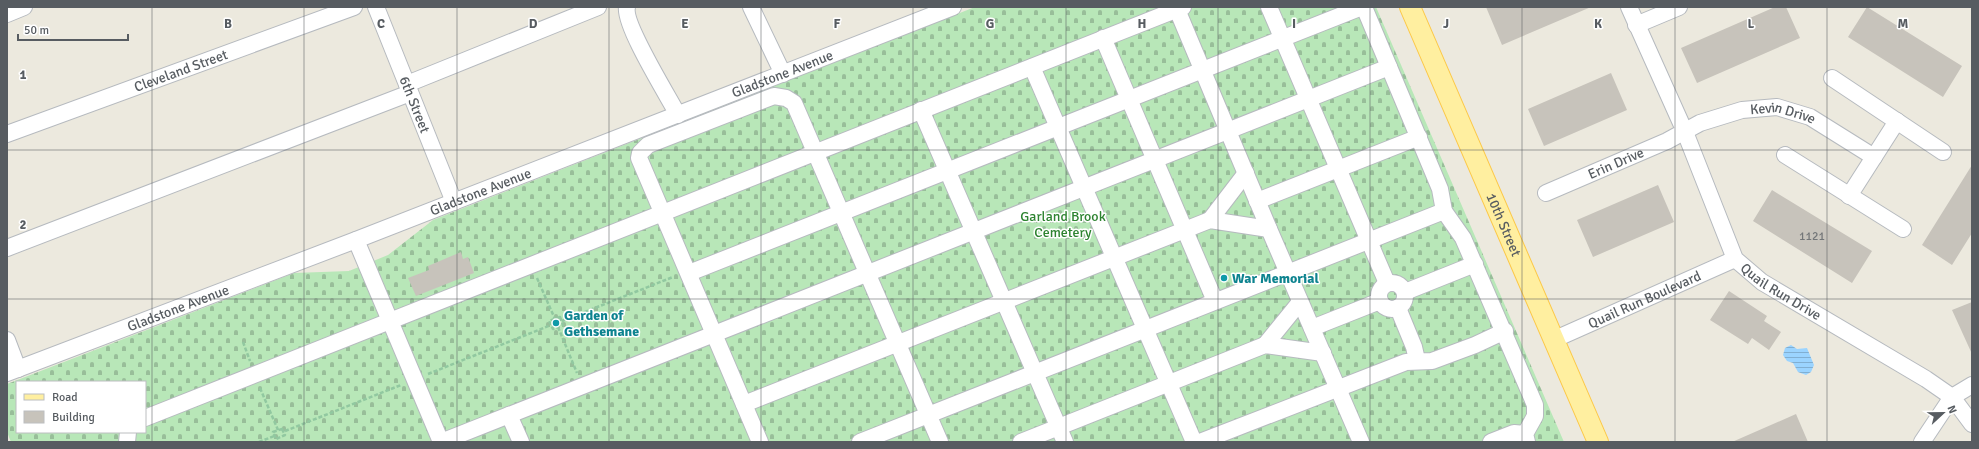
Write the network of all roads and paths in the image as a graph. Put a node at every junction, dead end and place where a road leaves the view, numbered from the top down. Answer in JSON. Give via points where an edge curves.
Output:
{"nodes":[{"id":1,"x":24,"y":7,"type":"edge"},
{"id":2,"x":354,"y":7,"type":"edge"},
{"id":3,"x":376,"y":7,"type":"edge"},
{"id":4,"x":598,"y":7,"type":"edge"},
{"id":5,"x":626,"y":7,"type":"edge"},
{"id":6,"x":750,"y":7,"type":"edge"},
{"id":7,"x":954,"y":7,"type":"edge"},
{"id":8,"x":1269,"y":7,"type":"edge"},
{"id":9,"x":1363,"y":7,"type":"edge"},
{"id":10,"x":1410,"y":7,"type":"edge"},
{"id":11,"x":1628,"y":7,"type":"edge"},
{"id":12,"x":1679,"y":7,"type":"edge"},
{"id":13,"x":1179,"y":8,"type":"edge"},
{"id":14,"x":7,"y":14,"type":"edge"},
{"id":15,"x":1636,"y":25,"type":"junction"},
{"id":16,"x":1103,"y":38,"type":"junction"},
{"id":17,"x":1283,"y":38,"type":"junction"},
{"id":18,"x":1032,"y":66,"type":"junction"},
{"id":19,"x":1389,"y":67,"type":"junction"},
{"id":20,"x":1202,"y":70,"type":"junction"},
{"id":21,"x":783,"y":74,"type":"junction"},
{"id":22,"x":1832,"y":78,"type":"dead end"},
{"id":23,"x":408,"y":88,"type":"junction"},
{"id":24,"x":1309,"y":98,"type":"junction"},
{"id":25,"x":1129,"y":99,"type":"junction"},
{"id":26,"x":921,"y":110,"type":"junction"},
{"id":27,"x":678,"y":115,"type":"junction"},
{"id":28,"x":1897,"y":122,"type":"junction"},
{"id":29,"x":1058,"y":127,"type":"junction"},
{"id":30,"x":1228,"y":130,"type":"junction"},
{"id":31,"x":1685,"y":132,"type":"junction"},
{"id":32,"x":7,"y":134,"type":"edge"},
{"id":33,"x":1419,"y":137,"type":"junction"},
{"id":34,"x":815,"y":152,"type":"junction"},
{"id":35,"x":1943,"y":152,"type":"dead end"},
{"id":36,"x":1785,"y":155,"type":"dead end"},
{"id":37,"x":1874,"y":157,"type":"junction"},
{"id":38,"x":1154,"y":159,"type":"junction"},
{"id":39,"x":1339,"y":169,"type":"junction"},
{"id":40,"x":947,"y":171,"type":"junction"},
{"id":41,"x":1246,"y":173,"type":"junction"},
{"id":42,"x":1084,"y":187,"type":"junction"},
{"id":43,"x":1546,"y":193,"type":"dead end"},
{"id":44,"x":1849,"y":196,"type":"junction"},
{"id":45,"x":1257,"y":201,"type":"junction"},
{"id":46,"x":454,"y":202,"type":"junction"},
{"id":47,"x":1444,"y":211,"type":"junction"},
{"id":48,"x":664,"y":212,"type":"junction"},
{"id":49,"x":840,"y":213,"type":"junction"},
{"id":50,"x":1210,"y":220,"type":"junction"},
{"id":51,"x":1269,"y":228,"type":"junction"},
{"id":52,"x":1903,"y":229,"type":"dead end"},
{"id":53,"x":1185,"y":230,"type":"junction"},
{"id":54,"x":973,"y":231,"type":"junction"},
{"id":55,"x":356,"y":240,"type":"junction"},
{"id":56,"x":1369,"y":240,"type":"junction"},
{"id":57,"x":7,"y":248,"type":"edge"},
{"id":58,"x":1114,"y":258,"type":"junction"},
{"id":59,"x":1735,"y":259,"type":"junction"},
{"id":60,"x":532,"y":264,"type":"junction"},
{"id":61,"x":1475,"y":264,"type":"junction"},
{"id":62,"x":689,"y":272,"type":"junction"},
{"id":63,"x":867,"y":273,"type":"junction"},
{"id":64,"x":1288,"y":273,"type":"junction"},
{"id":65,"x":1388,"y":283,"type":"junction"},
{"id":66,"x":1405,"y":292,"type":"junction"},
{"id":67,"x":1004,"y":301,"type":"junction"},
{"id":68,"x":1215,"y":301,"type":"junction"},
{"id":69,"x":1380,"y":301,"type":"junction"},
{"id":70,"x":1300,"y":302,"type":"junction"},
{"id":71,"x":1398,"y":308,"type":"junction"},
{"id":72,"x":555,"y":318,"type":"junction"},
{"id":73,"x":390,"y":321,"type":"junction"},
{"id":74,"x":562,"y":321,"type":"junction"},
{"id":75,"x":558,"y":327,"type":"junction"},
{"id":76,"x":1312,"y":328,"type":"junction"},
{"id":77,"x":1146,"y":329,"type":"junction"},
{"id":78,"x":1505,"y":332,"type":"junction"},
{"id":79,"x":714,"y":333,"type":"junction"},
{"id":80,"x":7,"y":340,"type":"edge"},
{"id":81,"x":1553,"y":340,"type":"junction"},
{"id":82,"x":897,"y":343,"type":"junction"},
{"id":83,"x":1265,"y":345,"type":"junction"},
{"id":84,"x":1323,"y":353,"type":"junction"},
{"id":85,"x":1417,"y":360,"type":"junction"},
{"id":86,"x":12,"y":371,"type":"edge"},
{"id":87,"x":1035,"y":373,"type":"junction"},
{"id":88,"x":1169,"y":383,"type":"junction"},
{"id":89,"x":1972,"y":385,"type":"edge"},
{"id":90,"x":582,"y":386,"type":"junction"},
{"id":91,"x":1338,"y":388,"type":"junction"},
{"id":92,"x":1952,"y":397,"type":"junction"},
{"id":93,"x":744,"y":404,"type":"junction"},
{"id":94,"x":510,"y":415,"type":"junction"},
{"id":95,"x":928,"y":415,"type":"junction"},
{"id":96,"x":146,"y":418,"type":"edge"},
{"id":97,"x":1972,"y":424,"type":"edge"},
{"id":98,"x":1058,"y":427,"type":"junction"},
{"id":99,"x":274,"y":436,"type":"junction"},
{"id":100,"x":281,"y":438,"type":"junction"},
{"id":101,"x":1526,"y":438,"type":"edge"},
{"id":102,"x":1356,"y":440,"type":"edge"},
{"id":103,"x":259,"y":442,"type":"edge"},
{"id":104,"x":282,"y":442,"type":"edge"},
{"id":105,"x":441,"y":442,"type":"edge"},
{"id":106,"x":521,"y":442,"type":"edge"},
{"id":107,"x":760,"y":442,"type":"edge"},
{"id":108,"x":860,"y":442,"type":"edge"},
{"id":109,"x":940,"y":442,"type":"edge"},
{"id":110,"x":1021,"y":442,"type":"edge"},
{"id":111,"x":1065,"y":442,"type":"edge"},
{"id":112,"x":1194,"y":442,"type":"edge"},
{"id":113,"x":1200,"y":442,"type":"edge"},
{"id":114,"x":1491,"y":442,"type":"edge"},
{"id":115,"x":1598,"y":442,"type":"edge"},
{"id":116,"x":1922,"y":442,"type":"edge"}],
"edges":[{"from":1,"to":14,"type":"street"},
{"from":2,"to":32,"type":"street","name":"Cleveland Street"},
{"from":3,"to":23,"type":"street","name":"6th Street"},
{"from":4,"to":23,"type":"street"},
{"from":5,"to":27,"type":"street","via":[[625,13],[635,36]]},
{"from":6,"to":21,"type":"street"},
{"from":7,"to":21,"type":"street","name":"Gladstone Avenue"},
{"from":8,"to":17,"type":"street"},
{"from":9,"to":17,"type":"street"},
{"from":9,"to":19,"type":"street"},
{"from":10,"to":81,"type":"main road","name":"10th Street"},
{"from":11,"to":15,"type":"street","name":"Quail Run Drive"},
{"from":12,"to":15,"type":"street"},
{"from":13,"to":16,"type":"street"},
{"from":13,"to":20,"type":"street"},
{"from":15,"to":31,"type":"street","name":"Quail Run Drive"},
{"from":16,"to":18,"type":"street"},
{"from":16,"to":25,"type":"street"},
{"from":17,"to":20,"type":"street"},
{"from":17,"to":24,"type":"street"},
{"from":18,"to":26,"type":"street"},
{"from":18,"to":29,"type":"street"},
{"from":19,"to":24,"type":"street"},
{"from":19,"to":33,"type":"street"},
{"from":20,"to":25,"type":"street"},
{"from":20,"to":30,"type":"street"},
{"from":21,"to":27,"type":"street","name":"Gladstone Avenue"},
{"from":22,"to":28,"type":"street"},
{"from":23,"to":46,"type":"street","name":"6th Street"},
{"from":23,"to":57,"type":"street"},
{"from":24,"to":30,"type":"street"},
{"from":24,"to":39,"type":"street"},
{"from":25,"to":29,"type":"street"},
{"from":25,"to":38,"type":"street"},
{"from":26,"to":34,"type":"street"},
{"from":26,"to":40,"type":"street"},
{"from":27,"to":46,"type":"street","name":"Gladstone Avenue"},
{"from":28,"to":35,"type":"street"},
{"from":28,"to":37,"type":"street"},
{"from":29,"to":40,"type":"street"},
{"from":29,"to":42,"type":"street"},
{"from":30,"to":38,"type":"street"},
{"from":30,"to":41,"type":"street"},
{"from":31,"to":37,"type":"street","name":"Kevin Drive","via":[[1700,123],[1742,110],[1777,107],[1810,117]]},
{"from":31,"to":43,"type":"street","name":"Erin Drive"},
{"from":31,"to":59,"type":"street","name":"Quail Run Drive"},
{"from":33,"to":39,"type":"street"},
{"from":33,"to":47,"type":"street","via":[[1440,189]]},
{"from":34,"to":48,"type":"street"},
{"from":34,"to":48,"type":"street","via":[[794,103],[786,98],[774,96],[648,145],[640,153],[639,158]]},
{"from":34,"to":49,"type":"street"},
{"from":36,"to":44,"type":"street"},
{"from":37,"to":44,"type":"street"},
{"from":38,"to":42,"type":"street"},
{"from":38,"to":53,"type":"street"},
{"from":39,"to":45,"type":"street"},
{"from":39,"to":56,"type":"street"},
{"from":40,"to":49,"type":"street"},
{"from":40,"to":54,"type":"street"},
{"from":41,"to":45,"type":"street"},
{"from":41,"to":50,"type":"street"},
{"from":42,"to":54,"type":"street"},
{"from":42,"to":58,"type":"street"},
{"from":44,"to":52,"type":"street"},
{"from":45,"to":51,"type":"street"},
{"from":46,"to":55,"type":"street","name":"Gladstone Avenue"},
{"from":47,"to":56,"type":"street"},
{"from":47,"to":61,"type":"street","via":[[1464,238]]},
{"from":48,"to":60,"type":"street"},
{"from":48,"to":62,"type":"street"},
{"from":49,"to":62,"type":"street"},
{"from":49,"to":63,"type":"street"},
{"from":50,"to":51,"type":"street"},
{"from":50,"to":53,"type":"street"},
{"from":51,"to":64,"type":"street"},
{"from":53,"to":58,"type":"street"},
{"from":53,"to":68,"type":"street"},
{"from":54,"to":63,"type":"street"},
{"from":54,"to":67,"type":"street"},
{"from":55,"to":73,"type":"street"},
{"from":55,"to":86,"type":"street","name":"Gladstone Avenue"},
{"from":56,"to":64,"type":"street"},
{"from":56,"to":65,"type":"street"},
{"from":58,"to":67,"type":"street"},
{"from":58,"to":77,"type":"street"},
{"from":59,"to":81,"type":"street","name":"Quail Run Boulevard"},
{"from":59,"to":92,"type":"street","name":"Quail Run Drive","via":[[1762,282]]},
{"from":60,"to":72,"type":"path"},
{"from":60,"to":73,"type":"street"},
{"from":61,"to":66,"type":"street"},
{"from":61,"to":78,"type":"street"},
{"from":62,"to":74,"type":"path"},
{"from":62,"to":79,"type":"street"},
{"from":63,"to":79,"type":"street"},
{"from":63,"to":82,"type":"street"},
{"from":64,"to":68,"type":"street"},
{"from":64,"to":70,"type":"street"},
{"from":65,"to":66,"type":"street","via":[[1398,284]]},
{"from":65,"to":69,"type":"street","via":[[1380,290]]},
{"from":66,"to":71,"type":"street","via":[[1405,301]]},
{"from":67,"to":82,"type":"street"},
{"from":67,"to":87,"type":"street"},
{"from":68,"to":77,"type":"street"},
{"from":69,"to":71,"type":"street","via":[[1388,309]]},
{"from":69,"to":76,"type":"street"},
{"from":70,"to":76,"type":"street"},
{"from":70,"to":83,"type":"street"},
{"from":71,"to":85,"type":"street"},
{"from":72,"to":74,"type":"path","via":[[560,317]]},
{"from":72,"to":75,"type":"path","via":[[549,321],[553,329]]},
{"from":73,"to":96,"type":"street"},
{"from":73,"to":105,"type":"street"},
{"from":74,"to":75,"type":"path","via":[[563,324]]},
{"from":75,"to":90,"type":"path"},
{"from":76,"to":84,"type":"street"},
{"from":77,"to":87,"type":"street"},
{"from":77,"to":88,"type":"street"},
{"from":78,"to":85,"type":"street","via":[[1432,361]]},
{"from":78,"to":101,"type":"street","via":[[1535,405],[1535,416]]},
{"from":79,"to":90,"type":"street"},
{"from":79,"to":93,"type":"street"},
{"from":80,"to":86,"type":"street"},
{"from":81,"to":115,"type":"main road","name":"10th Street"},
{"from":82,"to":93,"type":"street"},
{"from":82,"to":95,"type":"street"},
{"from":83,"to":84,"type":"street"},
{"from":83,"to":88,"type":"street"},
{"from":84,"to":91,"type":"street"},
{"from":85,"to":91,"type":"street"},
{"from":87,"to":95,"type":"street"},
{"from":87,"to":98,"type":"street"},
{"from":88,"to":98,"type":"street"},
{"from":88,"to":112,"type":"street"},
{"from":89,"to":92,"type":"street"},
{"from":90,"to":94,"type":"street"},
{"from":91,"to":102,"type":"street"},
{"from":91,"to":113,"type":"street"},
{"from":92,"to":97,"type":"street","name":"Quail Run Drive"},
{"from":92,"to":116,"type":"street"},
{"from":93,"to":107,"type":"street"},
{"from":94,"to":105,"type":"street"},
{"from":94,"to":106,"type":"street"},
{"from":95,"to":108,"type":"street"},
{"from":95,"to":109,"type":"street"},
{"from":98,"to":110,"type":"street"},
{"from":98,"to":111,"type":"street"},
{"from":99,"to":100,"type":"path","via":[[276,439]]},
{"from":99,"to":100,"type":"path","via":[[273,432],[282,428],[285,435]]},
{"from":99,"to":103,"type":"path"},
{"from":100,"to":104,"type":"path"},
{"from":101,"to":114,"type":"street","via":[[1514,433]]}]}
